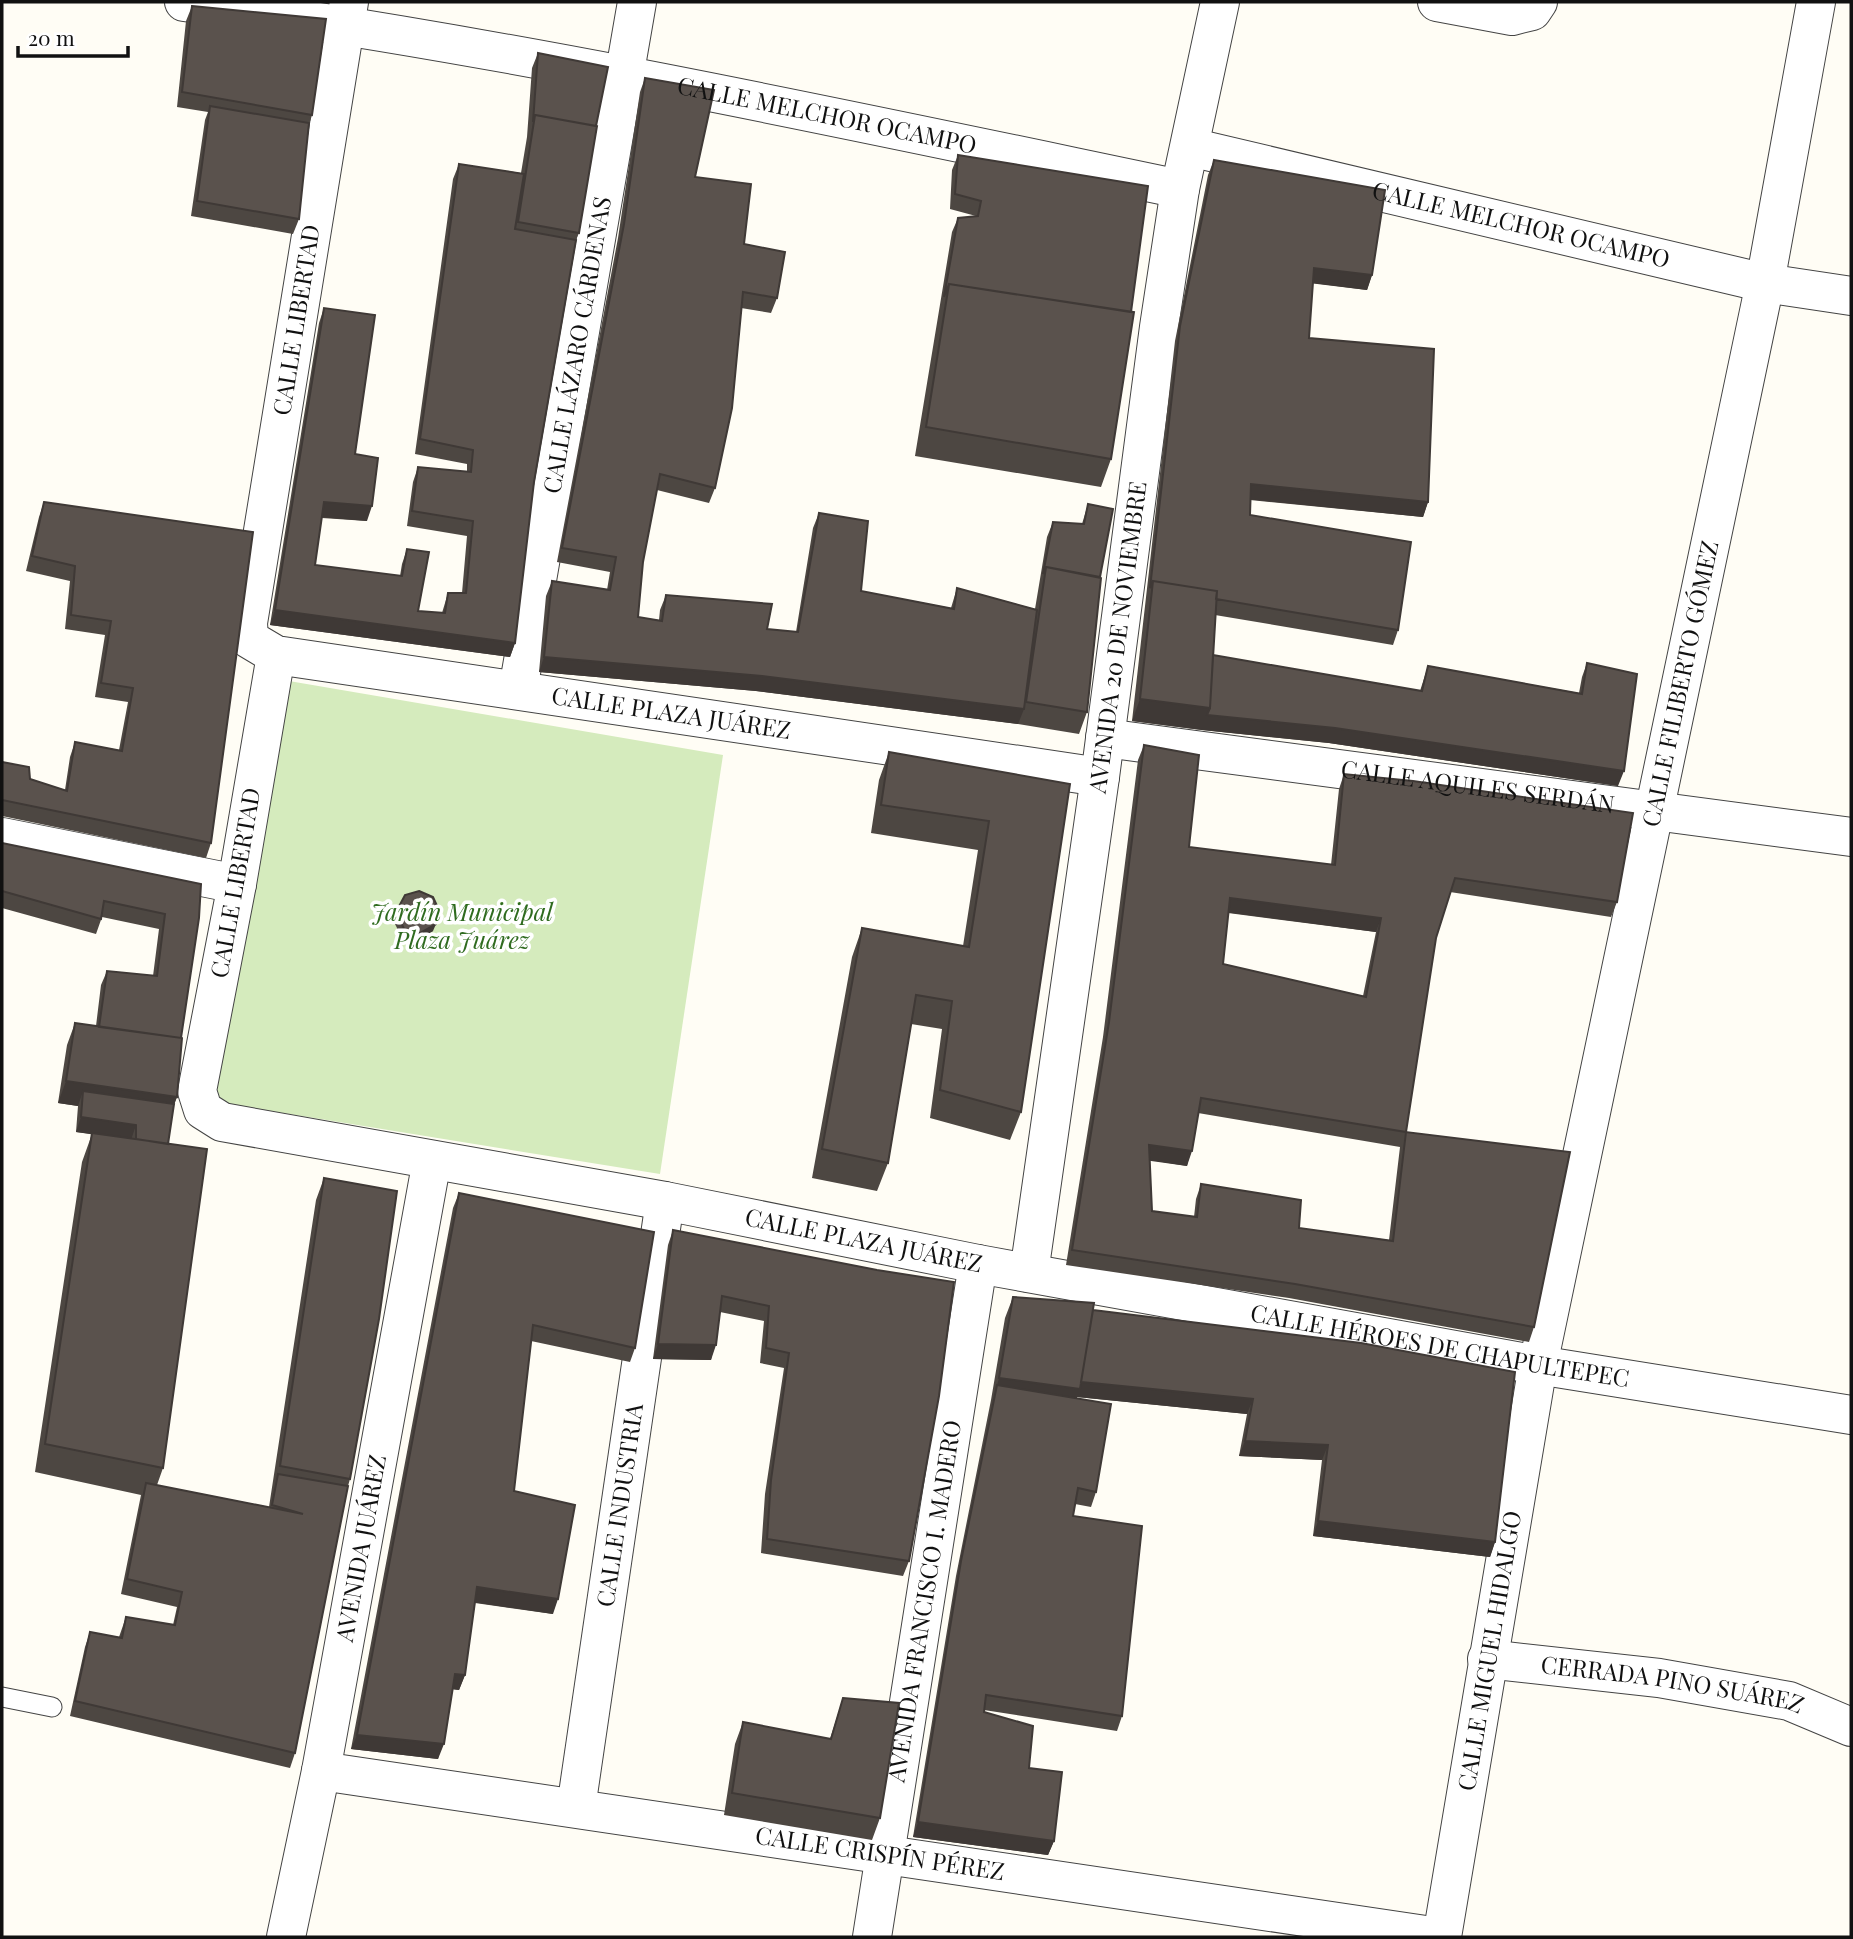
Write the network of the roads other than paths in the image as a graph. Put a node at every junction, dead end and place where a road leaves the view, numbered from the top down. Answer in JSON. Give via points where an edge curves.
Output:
{"nodes":[{"id":1,"x":184,"y":2,"type":"edge"},
{"id":2,"x":637,"y":2,"type":"edge"},
{"id":3,"x":1220,"y":2,"type":"edge"},
{"id":4,"x":1437,"y":2,"type":"edge"},
{"id":5,"x":1538,"y":2,"type":"edge"},
{"id":6,"x":1816,"y":2,"type":"edge"},
{"id":7,"x":347,"y":13,"type":"edge"},
{"id":8,"x":625,"y":74,"type":"junction"},
{"id":9,"x":1190,"y":147,"type":"junction"},
{"id":10,"x":1180,"y":188,"type":"junction"},
{"id":11,"x":1765,"y":283,"type":"junction"},
{"id":12,"x":1851,"y":296,"type":"edge"},
{"id":13,"x":262,"y":647,"type":"junction"},
{"id":14,"x":518,"y":690,"type":"junction"},
{"id":15,"x":1105,"y":738,"type":"junction"},
{"id":16,"x":1100,"y":777,"type":"junction"},
{"id":17,"x":1655,"y":812,"type":"junction"},
{"id":18,"x":2,"y":837,"type":"edge"},
{"id":19,"x":1851,"y":837,"type":"edge"},
{"id":20,"x":237,"y":884,"type":"junction"},
{"id":21,"x":203,"y":1110,"type":"joint"},
{"id":22,"x":432,"y":1160,"type":"junction"},
{"id":23,"x":665,"y":1201,"type":"junction"},
{"id":24,"x":978,"y":1264,"type":"junction"},
{"id":25,"x":1030,"y":1273,"type":"junction"},
{"id":26,"x":1538,"y":1365,"type":"junction"},
{"id":27,"x":1851,"y":1415,"type":"edge"},
{"id":28,"x":1487,"y":1659,"type":"junction"},
{"id":29,"x":2,"y":1697,"type":"edge"},
{"id":30,"x":52,"y":1707,"type":"dead end"},
{"id":31,"x":1851,"y":1727,"type":"edge"},
{"id":32,"x":321,"y":1771,"type":"junction"},
{"id":33,"x":576,"y":1808,"type":"junction"},
{"id":34,"x":884,"y":1852,"type":"junction"},
{"id":35,"x":286,"y":1937,"type":"edge"},
{"id":36,"x":872,"y":1937,"type":"edge"},
{"id":37,"x":1441,"y":1937,"type":"edge"}],
"edges":[{"from":1,"to":7,"type":"street","name":"CALLE MELCHOR OCAMPO"},
{"from":2,"to":8,"type":"street","name":"CALLE LÁZARO CÁRDENAS"},
{"from":3,"to":9,"type":"street","name":"AVENIDA 20 DE NOVIEMBRE"},
{"from":4,"to":5,"type":"street","via":[[1512,16],[1532,11]]},
{"from":6,"to":11,"type":"street","name":"CALLE FILIBERTO GÓMEZ"},
{"from":7,"to":8,"type":"street","name":"CALLE MELCHOR OCAMPO"},
{"from":7,"to":13,"type":"street","name":"CALLE LIBERTAD","via":[[248,623]]},
{"from":8,"to":10,"type":"street","name":"CALLE MELCHOR OCAMPO"},
{"from":8,"to":14,"type":"street","name":"CALLE LÁZARO CÁRDENAS"},
{"from":9,"to":10,"type":"street","name":"AVENIDA 20 DE NOVIEMBRE"},
{"from":9,"to":11,"type":"street","name":"CALLE MELCHOR OCAMPO"},
{"from":10,"to":15,"type":"street","name":"AVENIDA 20 DE NOVIEMBRE"},
{"from":11,"to":12,"type":"street","name":"CALLE MELCHOR OCAMPO"},
{"from":11,"to":17,"type":"street","name":"CALLE FILIBERTO GÓMEZ"},
{"from":13,"to":14,"type":"street","name":"CALLE PLAZA JUÁREZ"},
{"from":13,"to":20,"type":"street","name":"CALLE LIBERTAD"},
{"from":14,"to":16,"type":"street","name":"CALLE PLAZA JUÁREZ"},
{"from":15,"to":16,"type":"street","name":"AVENIDA 20 DE NOVIEMBRE"},
{"from":15,"to":17,"type":"street","name":"CALLE AQUILES SERDÁN"},
{"from":16,"to":25,"type":"street","name":"AVENIDA 20 DE NOVIEMBRE"},
{"from":17,"to":19,"type":"street","name":"CALLE AQUILES SERDÁN"},
{"from":17,"to":26,"type":"street","name":"CALLE FILIBERTO GÓMEZ"},
{"from":18,"to":20,"type":"street"},
{"from":20,"to":21,"type":"street","name":"CALLE LIBERTAD","via":[[197,1091]]},
{"from":21,"to":22,"type":"street","name":"CALLE PLAZA JUÁREZ","via":[[222,1122]]},
{"from":22,"to":23,"type":"street","name":"CALLE PLAZA JUÁREZ"},
{"from":22,"to":32,"type":"street","name":"AVENIDA JUÁREZ"},
{"from":23,"to":24,"type":"street","name":"CALLE PLAZA JUÁREZ"},
{"from":23,"to":33,"type":"street","name":"CALLE INDUSTRIA"},
{"from":24,"to":25,"type":"street","name":"CALLE PLAZA JUÁREZ"},
{"from":24,"to":34,"type":"street","name":"AVENIDA FRANCISCO I. MADERO"},
{"from":25,"to":26,"type":"street","name":"CALLE HÉROES DE CHAPULTEPEC"},
{"from":26,"to":27,"type":"street","name":"CALLE HÉROES DE CHAPULTEPEC"},
{"from":26,"to":28,"type":"street","name":"CALLE MIGUEL HIDALGO"},
{"from":28,"to":31,"type":"street","name":"CERRADA PINO SUÁREZ","via":[[1658,1678],[1789,1701]]},
{"from":28,"to":37,"type":"street","name":"CALLE MIGUEL HIDALGO"},
{"from":29,"to":30,"type":"lane"},
{"from":32,"to":33,"type":"street","name":"CALLE CRISPÍN PÉREZ"},
{"from":32,"to":35,"type":"street","name":"AVENIDA JUÁREZ"},
{"from":33,"to":34,"type":"street","name":"CALLE CRISPÍN PÉREZ"},
{"from":34,"to":36,"type":"street","name":"AVENIDA FRANCISCO I. MADERO"},
{"from":34,"to":37,"type":"street","name":"CALLE CRISPÍN PÉREZ"}]}
